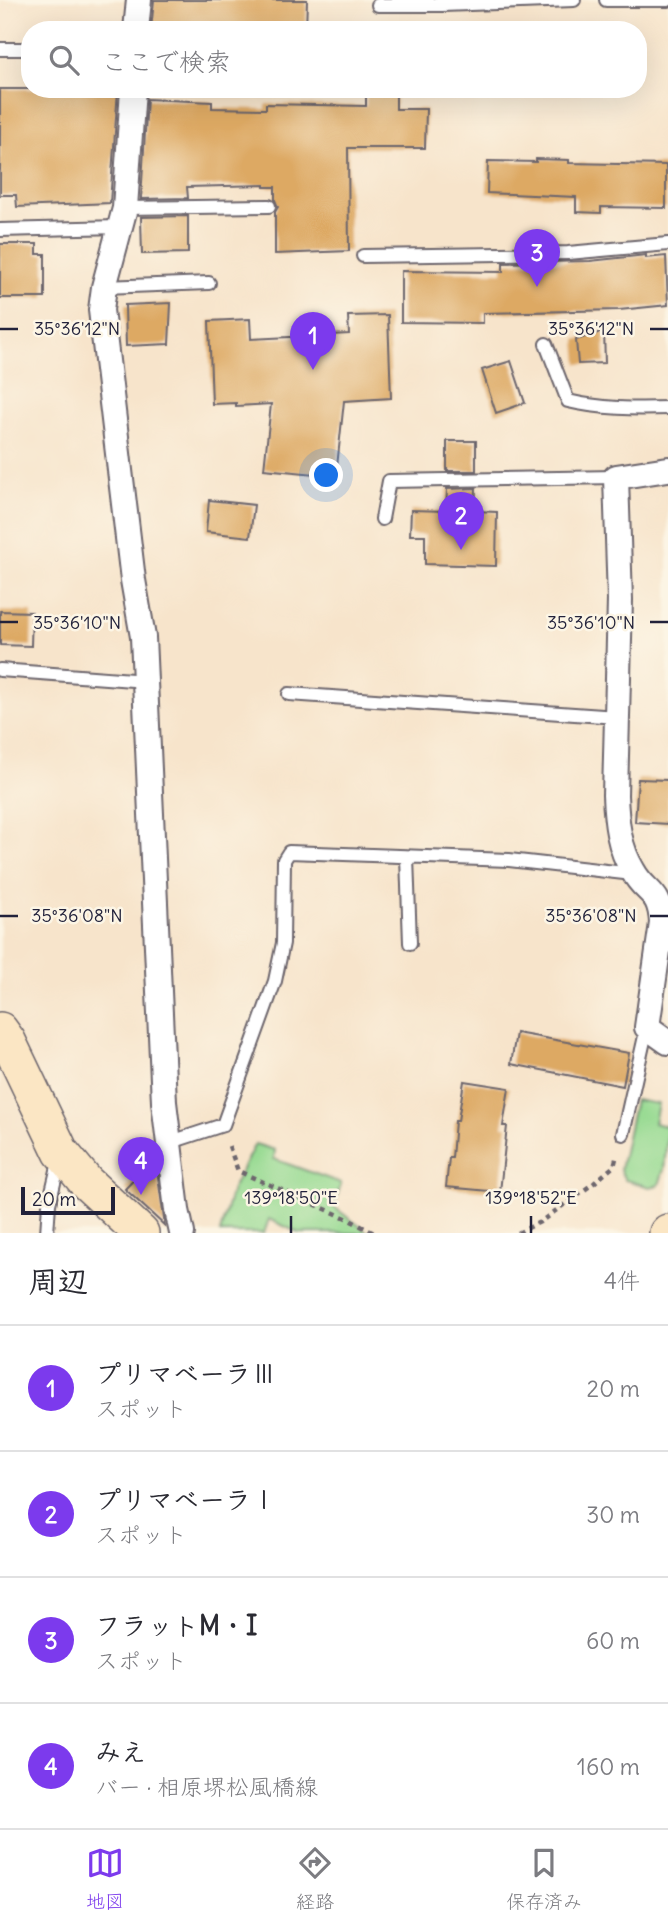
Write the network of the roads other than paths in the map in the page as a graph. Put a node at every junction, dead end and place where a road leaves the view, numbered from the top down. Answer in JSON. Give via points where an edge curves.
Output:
{"nodes":[{"id":1,"x":139,"y":0,"type":"edge"},
{"id":2,"x":574,"y":0,"type":"edge"},
{"id":3,"x":606,"y":0,"type":"edge"},
{"id":4,"x":668,"y":0,"type":"edge"},
{"id":5,"x":441,"y":2,"type":"edge"},
{"id":6,"x":378,"y":5,"type":"dead end"},
{"id":7,"x":137,"y":21,"type":"edge"},
{"id":8,"x":0,"y":49,"type":"edge"},
{"id":9,"x":21,"y":49,"type":"edge"},
{"id":10,"x":132,"y":98,"type":"edge"},
{"id":11,"x":269,"y":206,"type":"dead end"},
{"id":12,"x":122,"y":218,"type":"junction"},
{"id":13,"x":0,"y":230,"type":"edge"},
{"id":14,"x":668,"y":244,"type":"edge"},
{"id":15,"x":363,"y":256,"type":"dead end"},
{"id":16,"x":209,"y":283,"type":"dead end"},
{"id":17,"x":104,"y":286,"type":"junction"},
{"id":18,"x":546,"y":344,"type":"dead end"},
{"id":19,"x":668,"y":408,"type":"edge"},
{"id":20,"x":668,"y":469,"type":"edge"},
{"id":21,"x":617,"y":477,"type":"junction"},
{"id":22,"x":382,"y":519,"type":"dead end"},
{"id":23,"x":0,"y":670,"type":"edge"},
{"id":24,"x":146,"y":681,"type":"junction"},
{"id":25,"x":289,"y":694,"type":"dead end"},
{"id":26,"x":617,"y":717,"type":"junction"},
{"id":27,"x":407,"y":857,"type":"junction"},
{"id":28,"x":634,"y":874,"type":"junction"},
{"id":29,"x":661,"y":892,"type":"edge"},
{"id":30,"x":410,"y":943,"type":"dead end"},
{"id":31,"x":647,"y":1027,"type":"junction"},
{"id":32,"x":0,"y":1030,"type":"edge"},
{"id":33,"x":668,"y":1042,"type":"edge"},
{"id":34,"x":622,"y":1134,"type":"road end"},
{"id":35,"x":168,"y":1143,"type":"junction"},
{"id":36,"x":61,"y":1152,"type":"junction"},
{"id":37,"x":47,"y":1233,"type":"edge"},
{"id":38,"x":141,"y":1233,"type":"edge"},
{"id":39,"x":183,"y":1233,"type":"edge"}],
"edges":[{"from":1,"to":7,"type":"street"},
{"from":2,"to":5,"type":"lane"},
{"from":3,"to":4,"type":"lane"},
{"from":5,"to":6,"type":"lane"},
{"from":8,"to":9,"type":"lane"},
{"from":10,"to":12,"type":"street"},
{"from":11,"to":12,"type":"lane"},
{"from":12,"to":13,"type":"lane"},
{"from":12,"to":17,"type":"street"},
{"from":14,"to":15,"type":"lane","via":[[568,253]]},
{"from":16,"to":17,"type":"lane"},
{"from":17,"to":24,"type":"street","via":[[101,310]]},
{"from":18,"to":19,"type":"lane","via":[[568,401]]},
{"from":20,"to":21,"type":"street"},
{"from":21,"to":22,"type":"lane","via":[[389,481]]},
{"from":21,"to":26,"type":"street"},
{"from":23,"to":24,"type":"lane"},
{"from":24,"to":35,"type":"street"},
{"from":25,"to":26,"type":"lane"},
{"from":26,"to":28,"type":"street","via":[[617,825]]},
{"from":27,"to":28,"type":"lane","via":[[509,860]]},
{"from":27,"to":30,"type":"lane"},
{"from":27,"to":35,"type":"lane","via":[[293,851],[286,856],[283,943],[275,981],[223,1125]]},
{"from":28,"to":29,"type":"street"},
{"from":29,"to":31,"type":"street","via":[[662,923]]},
{"from":31,"to":33,"type":"street"},
{"from":31,"to":34,"type":"lane"},
{"from":32,"to":36,"type":"street"},
{"from":35,"to":39,"type":"street"},
{"from":36,"to":37,"type":"lane"},
{"from":36,"to":38,"type":"street"}]}
